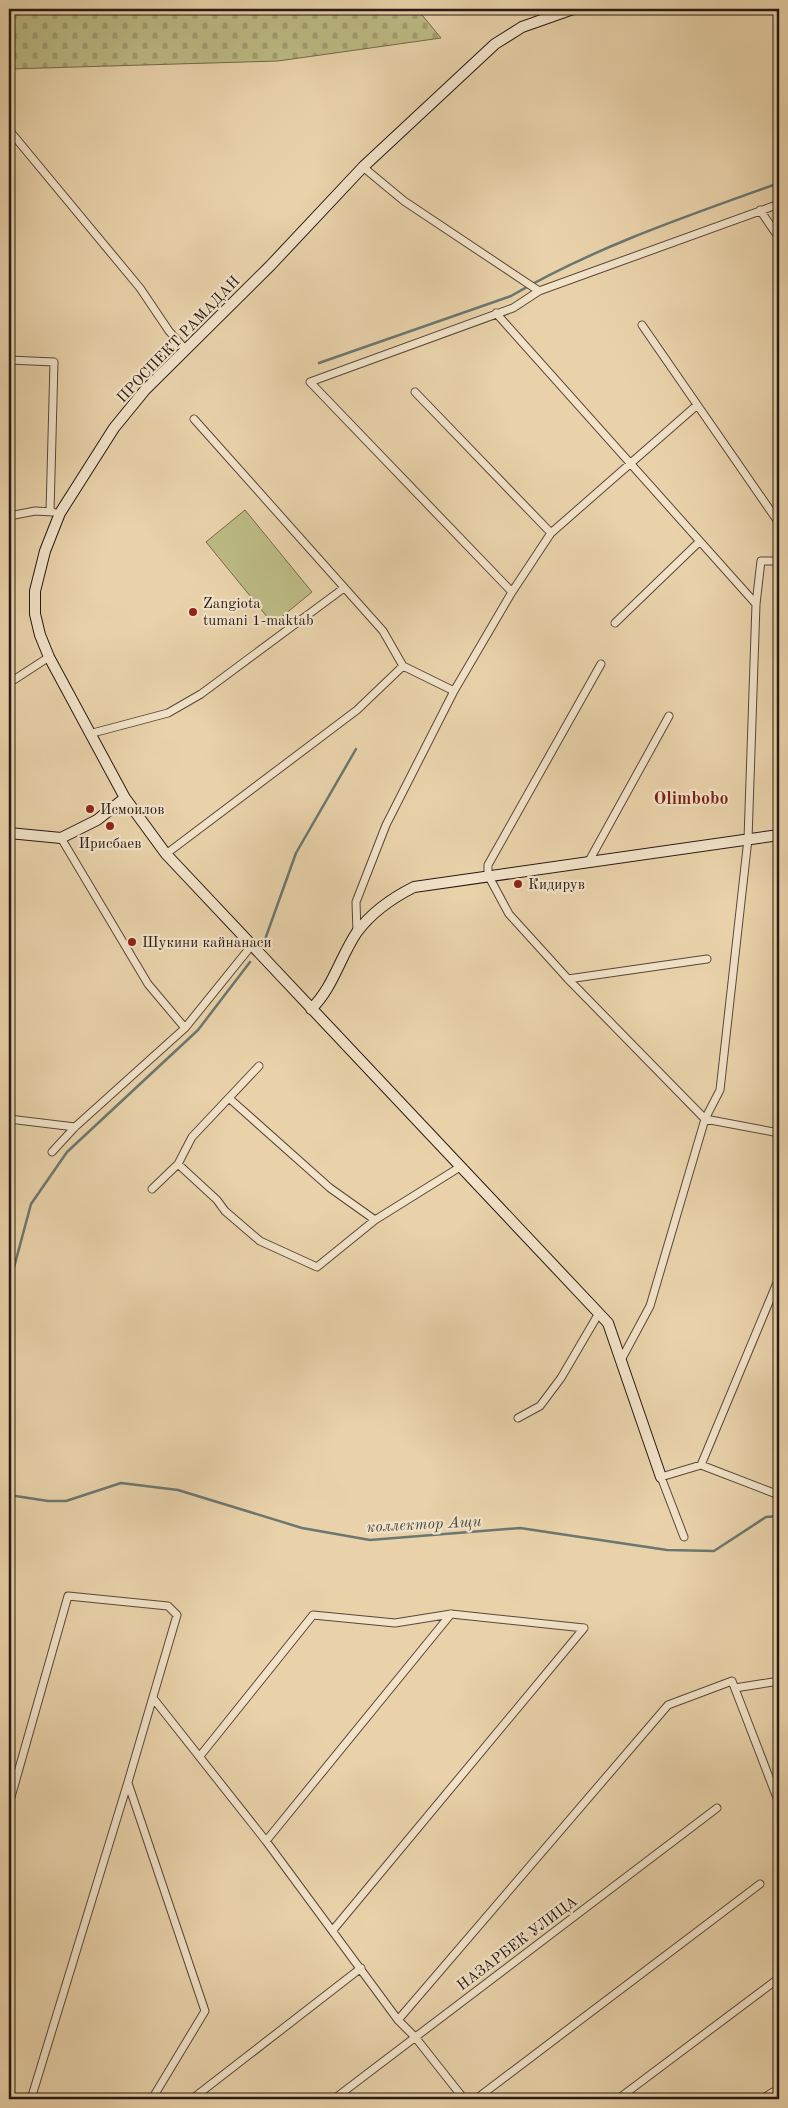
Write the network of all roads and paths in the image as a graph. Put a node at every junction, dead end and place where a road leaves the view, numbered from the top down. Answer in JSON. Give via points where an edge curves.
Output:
{"nodes":[{"id":1,"x":573,"y":9,"type":"edge"},
{"id":2,"x":9,"y":130,"type":"edge"},
{"id":3,"x":363,"y":167,"type":"junction"},
{"id":4,"x":779,"y":204,"type":"edge"},
{"id":5,"x":760,"y":210,"type":"junction"},
{"id":6,"x":779,"y":238,"type":"edge"},
{"id":7,"x":536,"y":289,"type":"junction"},
{"id":8,"x":496,"y":313,"type":"junction"},
{"id":9,"x":642,"y":325,"type":"dead end"},
{"id":10,"x":186,"y":350,"type":"junction"},
{"id":11,"x":9,"y":360,"type":"edge"},
{"id":12,"x":415,"y":392,"type":"dead end"},
{"id":13,"x":696,"y":406,"type":"junction"},
{"id":14,"x":194,"y":419,"type":"dead end"},
{"id":15,"x":630,"y":462,"type":"junction"},
{"id":16,"x":55,"y":513,"type":"junction"},
{"id":17,"x":9,"y":516,"type":"edge"},
{"id":18,"x":779,"y":523,"type":"edge"},
{"id":19,"x":551,"y":533,"type":"junction"},
{"id":20,"x":699,"y":542,"type":"junction"},
{"id":21,"x":779,"y":561,"type":"edge"},
{"id":22,"x":344,"y":588,"type":"junction"},
{"id":23,"x":512,"y":592,"type":"junction"},
{"id":24,"x":756,"y":604,"type":"junction"},
{"id":25,"x":615,"y":624,"type":"dead end"},
{"id":26,"x":49,"y":657,"type":"junction"},
{"id":27,"x":601,"y":664,"type":"dead end"},
{"id":28,"x":403,"y":666,"type":"junction"},
{"id":29,"x":9,"y":683,"type":"edge"},
{"id":30,"x":454,"y":691,"type":"junction"},
{"id":31,"x":669,"y":716,"type":"dead end"},
{"id":32,"x":89,"y":734,"type":"junction"},
{"id":33,"x":125,"y":798,"type":"junction"},
{"id":34,"x":9,"y":833,"type":"edge"},
{"id":35,"x":779,"y":835,"type":"edge"},
{"id":36,"x":61,"y":838,"type":"junction"},
{"id":37,"x":748,"y":839,"type":"junction"},
{"id":38,"x":166,"y":854,"type":"junction"},
{"id":39,"x":589,"y":861,"type":"junction"},
{"id":40,"x":488,"y":875,"type":"junction"},
{"id":41,"x":357,"y":933,"type":"junction"},
{"id":42,"x":252,"y":945,"type":"junction"},
{"id":43,"x":707,"y":959,"type":"dead end"},
{"id":44,"x":568,"y":979,"type":"junction"},
{"id":45,"x":311,"y":1009,"type":"junction"},
{"id":46,"x":185,"y":1028,"type":"junction"},
{"id":47,"x":259,"y":1066,"type":"dead end"},
{"id":48,"x":230,"y":1099,"type":"junction"},
{"id":49,"x":9,"y":1118,"type":"edge"},
{"id":50,"x":704,"y":1119,"type":"junction"},
{"id":51,"x":75,"y":1127,"type":"junction"},
{"id":52,"x":779,"y":1132,"type":"edge"},
{"id":53,"x":52,"y":1152,"type":"dead end"},
{"id":54,"x":178,"y":1164,"type":"junction"},
{"id":55,"x":460,"y":1167,"type":"junction"},
{"id":56,"x":152,"y":1189,"type":"dead end"},
{"id":57,"x":375,"y":1220,"type":"junction"},
{"id":58,"x":779,"y":1278,"type":"edge"},
{"id":59,"x":599,"y":1314,"type":"junction"},
{"id":60,"x":620,"y":1360,"type":"junction"},
{"id":61,"x":518,"y":1418,"type":"dead end"},
{"id":62,"x":700,"y":1465,"type":"junction"},
{"id":63,"x":661,"y":1477,"type":"junction"},
{"id":64,"x":779,"y":1495,"type":"edge"},
{"id":65,"x":684,"y":1537,"type":"dead end"},
{"id":66,"x":451,"y":1614,"type":"junction"},
{"id":67,"x":779,"y":1681,"type":"edge"},
{"id":68,"x":735,"y":1688,"type":"junction"},
{"id":69,"x":153,"y":1698,"type":"junction"},
{"id":70,"x":200,"y":1756,"type":"junction"},
{"id":71,"x":128,"y":1782,"type":"junction"},
{"id":72,"x":779,"y":1803,"type":"edge"},
{"id":73,"x":9,"y":1804,"type":"edge"},
{"id":74,"x":717,"y":1808,"type":"dead end"},
{"id":75,"x":266,"y":1841,"type":"junction"},
{"id":76,"x":760,"y":1884,"type":"dead end"},
{"id":77,"x":333,"y":1930,"type":"junction"},
{"id":78,"x":361,"y":1968,"type":"junction"},
{"id":79,"x":779,"y":1978,"type":"edge"},
{"id":80,"x":398,"y":2020,"type":"junction"},
{"id":81,"x":415,"y":2038,"type":"junction"},
{"id":82,"x":772,"y":2092,"type":"dead end"},
{"id":83,"x":31,"y":2099,"type":"edge"},
{"id":84,"x":152,"y":2099,"type":"edge"},
{"id":85,"x":192,"y":2099,"type":"edge"},
{"id":86,"x":334,"y":2099,"type":"edge"},
{"id":87,"x":464,"y":2099,"type":"edge"},
{"id":88,"x":476,"y":2099,"type":"edge"},
{"id":89,"x":618,"y":2099,"type":"edge"},
{"id":90,"x":762,"y":2099,"type":"edge"}],
"edges":[{"from":1,"to":3,"type":"main road","name":"ПРОСПЕКТ РАМАДАН","via":[[522,27],[495,44]]},
{"from":2,"to":10,"type":"street","via":[[140,288]]},
{"from":3,"to":7,"type":"street","via":[[404,202]]},
{"from":3,"to":10,"type":"main road","name":"ПРОСПЕКТ РАМАДАН"},
{"from":4,"to":5,"type":"street"},
{"from":5,"to":6,"type":"street"},
{"from":5,"to":7,"type":"street"},
{"from":7,"to":8,"type":"street","via":[[513,308]]},
{"from":8,"to":15,"type":"street"},
{"from":8,"to":23,"type":"street","via":[[310,382]]},
{"from":9,"to":13,"type":"street"},
{"from":10,"to":16,"type":"main road","name":"ПРОСПЕКТ РАМАДАН","via":[[145,390],[114,428]]},
{"from":11,"to":16,"type":"street","via":[[54,362]]},
{"from":12,"to":19,"type":"street"},
{"from":13,"to":15,"type":"street"},
{"from":13,"to":18,"type":"street"},
{"from":14,"to":22,"type":"street"},
{"from":15,"to":19,"type":"street"},
{"from":15,"to":20,"type":"street"},
{"from":16,"to":17,"type":"street","via":[[35,510]]},
{"from":16,"to":26,"type":"main road","name":"ПРОСПЕКТ РАМАДАН","via":[[35,598],[36,622]]},
{"from":19,"to":23,"type":"street"},
{"from":20,"to":24,"type":"street"},
{"from":20,"to":25,"type":"street"},
{"from":21,"to":24,"type":"street","via":[[762,561]]},
{"from":22,"to":28,"type":"street","via":[[383,631]]},
{"from":22,"to":32,"type":"street","via":[[201,694],[168,713]]},
{"from":23,"to":30,"type":"street"},
{"from":24,"to":37,"type":"street"},
{"from":26,"to":29,"type":"street"},
{"from":26,"to":32,"type":"main road","name":"ПРОСПЕКТ РАМАДАН"},
{"from":27,"to":40,"type":"street","via":[[488,865]]},
{"from":28,"to":30,"type":"street"},
{"from":28,"to":38,"type":"street","via":[[357,710]]},
{"from":30,"to":41,"type":"street","via":[[386,825],[356,902]]},
{"from":31,"to":39,"type":"street"},
{"from":32,"to":33,"type":"main road","name":"ПРОСПЕКТ РАМАДАН"},
{"from":33,"to":36,"type":"main road","via":[[97,820]]},
{"from":33,"to":38,"type":"main road","name":"ПРОСПЕКТ РАМАДАН"},
{"from":34,"to":36,"type":"main road"},
{"from":35,"to":37,"type":"main road"},
{"from":36,"to":46,"type":"street","via":[[148,984]]},
{"from":37,"to":39,"type":"main road"},
{"from":37,"to":50,"type":"street","via":[[720,1090]]},
{"from":38,"to":42,"type":"main road","name":"ПРОСПЕКТ РАМАДАН"},
{"from":39,"to":40,"type":"main road"},
{"from":40,"to":41,"type":"main road","via":[[414,887],[384,904]]},
{"from":40,"to":44,"type":"street","via":[[509,914]]},
{"from":41,"to":45,"type":"main road","via":[[322,998]]},
{"from":42,"to":45,"type":"main road","name":"ПРОСПЕКТ РАМАДАН"},
{"from":42,"to":46,"type":"street"},
{"from":43,"to":44,"type":"street"},
{"from":44,"to":50,"type":"street"},
{"from":45,"to":55,"type":"main road","name":"ПРОСПЕКТ РАМАДАН"},
{"from":46,"to":51,"type":"street"},
{"from":47,"to":48,"type":"street"},
{"from":48,"to":54,"type":"street","via":[[192,1137]]},
{"from":48,"to":57,"type":"street","via":[[330,1188]]},
{"from":49,"to":51,"type":"street"},
{"from":50,"to":52,"type":"street"},
{"from":50,"to":60,"type":"street","via":[[650,1306]]},
{"from":51,"to":53,"type":"street"},
{"from":54,"to":56,"type":"street"},
{"from":54,"to":57,"type":"street","via":[[260,1241],[317,1267]]},
{"from":55,"to":57,"type":"street"},
{"from":55,"to":59,"type":"main road","name":"ПРОСПЕКТ РАМАДАН"},
{"from":58,"to":62,"type":"street"},
{"from":59,"to":60,"type":"main road","name":"ПРОСПЕКТ РАМАДАН","via":[[608,1323]]},
{"from":59,"to":61,"type":"street","via":[[561,1378],[540,1406]]},
{"from":60,"to":63,"type":"main road","name":"ПРОСПЕКТ РАМАДАН"},
{"from":62,"to":63,"type":"street"},
{"from":62,"to":64,"type":"street"},
{"from":63,"to":65,"type":"street"},
{"from":66,"to":70,"type":"street","via":[[395,1623],[313,1615]]},
{"from":66,"to":75,"type":"street"},
{"from":66,"to":77,"type":"street","via":[[584,1628]]},
{"from":67,"to":68,"type":"street"},
{"from":68,"to":72,"type":"street"},
{"from":68,"to":80,"type":"street","via":[[732,1680],[668,1704]]},
{"from":69,"to":70,"type":"street"},
{"from":69,"to":71,"type":"street"},
{"from":69,"to":73,"type":"street","via":[[177,1615],[168,1606],[68,1596]]},
{"from":70,"to":75,"type":"street"},
{"from":71,"to":83,"type":"street"},
{"from":71,"to":84,"type":"street","via":[[205,2011]]},
{"from":74,"to":81,"type":"street","name":"НАЗАРБЕК УЛИЦА"},
{"from":75,"to":77,"type":"street"},
{"from":76,"to":88,"type":"street"},
{"from":77,"to":78,"type":"street"},
{"from":78,"to":80,"type":"street"},
{"from":78,"to":85,"type":"street"},
{"from":79,"to":89,"type":"street"},
{"from":80,"to":81,"type":"street"},
{"from":81,"to":86,"type":"street","name":"НАЗАРБЕК УЛИЦА"},
{"from":81,"to":87,"type":"street"},
{"from":82,"to":90,"type":"street"}]}
